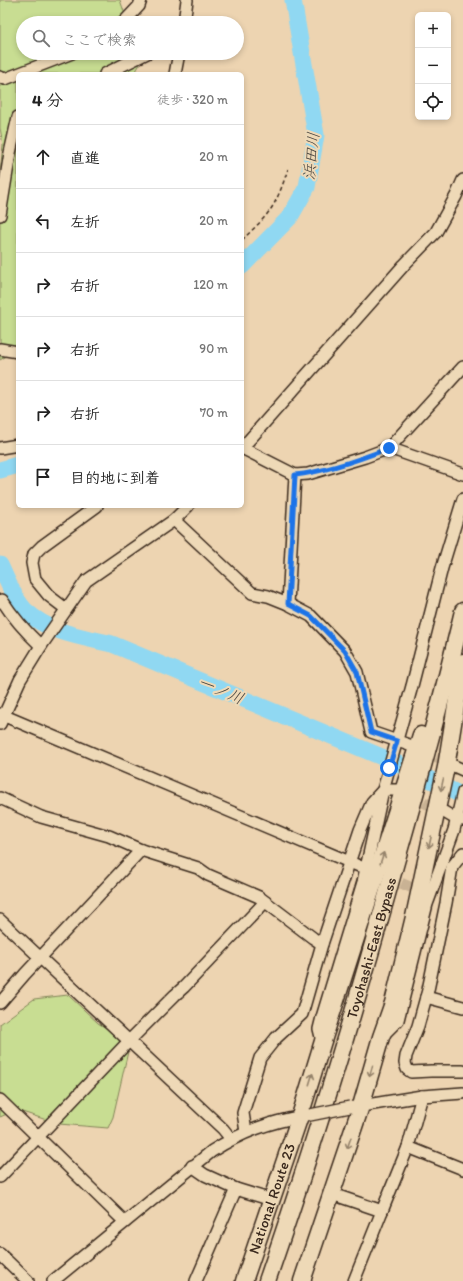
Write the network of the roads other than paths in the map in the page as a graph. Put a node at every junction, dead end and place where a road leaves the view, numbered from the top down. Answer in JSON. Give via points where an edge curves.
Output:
{"nodes":[{"id":1,"x":141,"y":0,"type":"edge"},
{"id":2,"x":187,"y":0,"type":"edge"},
{"id":3,"x":129,"y":16,"type":"edge"},
{"id":4,"x":185,"y":16,"type":"edge"},
{"id":5,"x":54,"y":60,"type":"edge"},
{"id":6,"x":133,"y":60,"type":"edge"},
{"id":7,"x":178,"y":60,"type":"edge"},
{"id":8,"x":23,"y":72,"type":"edge"},
{"id":9,"x":109,"y":72,"type":"edge"},
{"id":10,"x":175,"y":72,"type":"edge"},
{"id":11,"x":16,"y":75,"type":"edge"},
{"id":12,"x":0,"y":77,"type":"edge"},
{"id":13,"x":16,"y":122,"type":"edge"},
{"id":14,"x":5,"y":152,"type":"edge"},
{"id":15,"x":463,"y":180,"type":"edge"},
{"id":16,"x":0,"y":214,"type":"edge"},
{"id":17,"x":0,"y":349,"type":"edge"},
{"id":18,"x":16,"y":352,"type":"edge"},
{"id":19,"x":463,"y":367,"type":"edge"},
{"id":20,"x":16,"y":445,"type":"edge"},
{"id":21,"x":244,"y":446,"type":"edge"},
{"id":22,"x":0,"y":448,"type":"edge"},
{"id":23,"x":389,"y":448,"type":"junction"},
{"id":24,"x":244,"y":449,"type":"edge"},
{"id":25,"x":463,"y":474,"type":"edge"},
{"id":26,"x":295,"y":475,"type":"junction"},
{"id":27,"x":463,"y":499,"type":"edge"},
{"id":28,"x":94,"y":508,"type":"edge"},
{"id":29,"x":186,"y":508,"type":"edge"},
{"id":30,"x":174,"y":520,"type":"junction"},
{"id":31,"x":0,"y":602,"type":"edge"},
{"id":32,"x":288,"y":604,"type":"junction"},
{"id":33,"x":463,"y":611,"type":"edge"},
{"id":34,"x":64,"y":612,"type":"junction"},
{"id":35,"x":42,"y":645,"type":"junction"},
{"id":36,"x":463,"y":662,"type":"edge"},
{"id":37,"x":1,"y":718,"type":"edge"},
{"id":38,"x":396,"y":744,"type":"junction"},
{"id":39,"x":418,"y":752,"type":"junction"},
{"id":40,"x":454,"y":768,"type":"edge"},
{"id":41,"x":383,"y":790,"type":"junction"},
{"id":42,"x":406,"y":790,"type":"junction"},
{"id":43,"x":463,"y":792,"type":"edge"},
{"id":44,"x":0,"y":798,"type":"edge"},
{"id":45,"x":441,"y":808,"type":"junction"},
{"id":46,"x":459,"y":817,"type":"edge"},
{"id":47,"x":141,"y":850,"type":"junction"},
{"id":48,"x":463,"y":853,"type":"edge"},
{"id":49,"x":348,"y":862,"type":"junction"},
{"id":50,"x":359,"y":866,"type":"dead end"},
{"id":51,"x":265,"y":902,"type":"junction"},
{"id":52,"x":0,"y":920,"type":"edge"},
{"id":53,"x":322,"y":944,"type":"junction"},
{"id":54,"x":40,"y":958,"type":"junction"},
{"id":55,"x":426,"y":998,"type":"junction"},
{"id":56,"x":0,"y":1004,"type":"edge"},
{"id":57,"x":463,"y":1007,"type":"edge"},
{"id":58,"x":381,"y":1037,"type":"junction"},
{"id":59,"x":129,"y":1041,"type":"junction"},
{"id":60,"x":323,"y":1041,"type":"junction"},
{"id":61,"x":463,"y":1071,"type":"edge"},
{"id":62,"x":463,"y":1093,"type":"edge"},
{"id":63,"x":422,"y":1096,"type":"junction"},
{"id":64,"x":0,"y":1100,"type":"edge"},
{"id":65,"x":356,"y":1106,"type":"junction"},
{"id":66,"x":305,"y":1116,"type":"junction"},
{"id":67,"x":246,"y":1132,"type":"junction"},
{"id":68,"x":38,"y":1137,"type":"junction"},
{"id":69,"x":231,"y":1139,"type":"junction"},
{"id":70,"x":408,"y":1147,"type":"junction"},
{"id":71,"x":192,"y":1166,"type":"junction"},
{"id":72,"x":463,"y":1169,"type":"edge"},
{"id":73,"x":0,"y":1177,"type":"edge"},
{"id":74,"x":236,"y":1189,"type":"junction"},
{"id":75,"x":332,"y":1194,"type":"junction"},
{"id":76,"x":272,"y":1200,"type":"junction"},
{"id":77,"x":382,"y":1211,"type":"junction"},
{"id":78,"x":125,"y":1222,"type":"junction"},
{"id":79,"x":0,"y":1254,"type":"edge"},
{"id":80,"x":28,"y":1281,"type":"edge"},
{"id":81,"x":52,"y":1281,"type":"edge"},
{"id":82,"x":196,"y":1281,"type":"edge"},
{"id":83,"x":244,"y":1281,"type":"edge"},
{"id":84,"x":267,"y":1281,"type":"edge"},
{"id":85,"x":302,"y":1281,"type":"edge"},
{"id":86,"x":354,"y":1281,"type":"edge"}],
"edges":[{"from":1,"to":3,"type":"street"},
{"from":2,"to":4,"type":"street"},
{"from":5,"to":8,"type":"street"},
{"from":6,"to":9,"type":"street"},
{"from":7,"to":10,"type":"street"},
{"from":11,"to":12,"type":"street","via":[[5,79]]},
{"from":13,"to":14,"type":"street"},
{"from":14,"to":16,"type":"street"},
{"from":15,"to":21,"type":"street","via":[[436,232],[404,264]]},
{"from":17,"to":18,"type":"street"},
{"from":19,"to":23,"type":"street"},
{"from":20,"to":22,"type":"street"},
{"from":23,"to":25,"type":"street"},
{"from":23,"to":26,"type":"street","via":[[308,474]]},
{"from":24,"to":26,"type":"street"},
{"from":26,"to":32,"type":"street"},
{"from":27,"to":38,"type":"street","via":[[442,568]]},
{"from":28,"to":34,"type":"street","via":[[34,554],[32,563],[35,578]]},
{"from":29,"to":30,"type":"street"},
{"from":30,"to":32,"type":"street","via":[[252,593]]},
{"from":30,"to":34,"type":"street","via":[[86,581]]},
{"from":31,"to":35,"type":"street","via":[[2,600],[22,628]]},
{"from":32,"to":38,"type":"street","via":[[311,616],[345,651],[357,672],[371,732]]},
{"from":33,"to":39,"type":"highway","via":[[439,707],[423,728]]},
{"from":34,"to":35,"type":"street"},
{"from":35,"to":37,"type":"street","via":[[20,680]]},
{"from":36,"to":40,"type":"highway"},
{"from":37,"to":49,"type":"street"},
{"from":38,"to":39,"type":"street"},
{"from":38,"to":41,"type":"street"},
{"from":39,"to":42,"type":"highway"},
{"from":40,"to":45,"type":"highway","one_way":true},
{"from":41,"to":42,"type":"street"},
{"from":41,"to":49,"type":"street","via":[[372,802]]},
{"from":41,"to":60,"type":"street","via":[[363,882],[319,1029]]},
{"from":60,"to":42,"type":"highway","name":"National Route 23","one_way":true},
{"from":42,"to":84,"type":"highway","name":"Toyohashi-East Bypass","via":[[365,973],[334,1080]]},
{"from":43,"to":46,"type":"street"},
{"from":44,"to":47,"type":"street","via":[[41,817],[109,836]]},
{"from":45,"to":46,"type":"street"},
{"from":45,"to":58,"type":"highway","one_way":true,"via":[[392,1003]]},
{"from":46,"to":58,"type":"street","via":[[427,904],[398,1020]]},
{"from":47,"to":51,"type":"street","via":[[198,868]]},
{"from":47,"to":54,"type":"street"},
{"from":48,"to":55,"type":"street","via":[[452,867],[442,900]]},
{"from":49,"to":50,"type":"street"},
{"from":49,"to":53,"type":"street"},
{"from":51,"to":53,"type":"street"},
{"from":51,"to":59,"type":"street"},
{"from":52,"to":54,"type":"street"},
{"from":53,"to":67,"type":"street","via":[[302,1014],[276,1038],[260,1058],[243,1113]]},
{"from":54,"to":56,"type":"street"},
{"from":54,"to":59,"type":"street"},
{"from":55,"to":57,"type":"street"},
{"from":55,"to":61,"type":"street","via":[[406,1056],[407,1069],[411,1072]]},
{"from":58,"to":65,"type":"highway","one_way":true},
{"from":59,"to":68,"type":"street"},
{"from":59,"to":69,"type":"street","via":[[223,1128]]},
{"from":66,"to":60,"type":"highway","name":"National Route 23","one_way":true},
{"from":62,"to":63,"type":"street"},
{"from":63,"to":65,"type":"street"},
{"from":63,"to":70,"type":"street"},
{"from":64,"to":68,"type":"street"},
{"from":65,"to":66,"type":"street","bridge":true},
{"from":65,"to":75,"type":"highway","one_way":true},
{"from":66,"to":67,"type":"street","via":[[260,1126]]},
{"from":66,"to":76,"type":"highway","name":"National Route 23"},
{"from":67,"to":69,"type":"street"},
{"from":68,"to":73,"type":"street"},
{"from":68,"to":78,"type":"street"},
{"from":69,"to":71,"type":"street"},
{"from":70,"to":72,"type":"street"},
{"from":70,"to":77,"type":"street"},
{"from":71,"to":74,"type":"street"},
{"from":71,"to":78,"type":"street"},
{"from":74,"to":76,"type":"street"},
{"from":74,"to":82,"type":"street"},
{"from":75,"to":77,"type":"street"},
{"from":75,"to":85,"type":"highway"},
{"from":76,"to":83,"type":"highway","name":"National Route 23"},
{"from":77,"to":86,"type":"street"},
{"from":78,"to":81,"type":"street"},
{"from":79,"to":80,"type":"street"}]}
